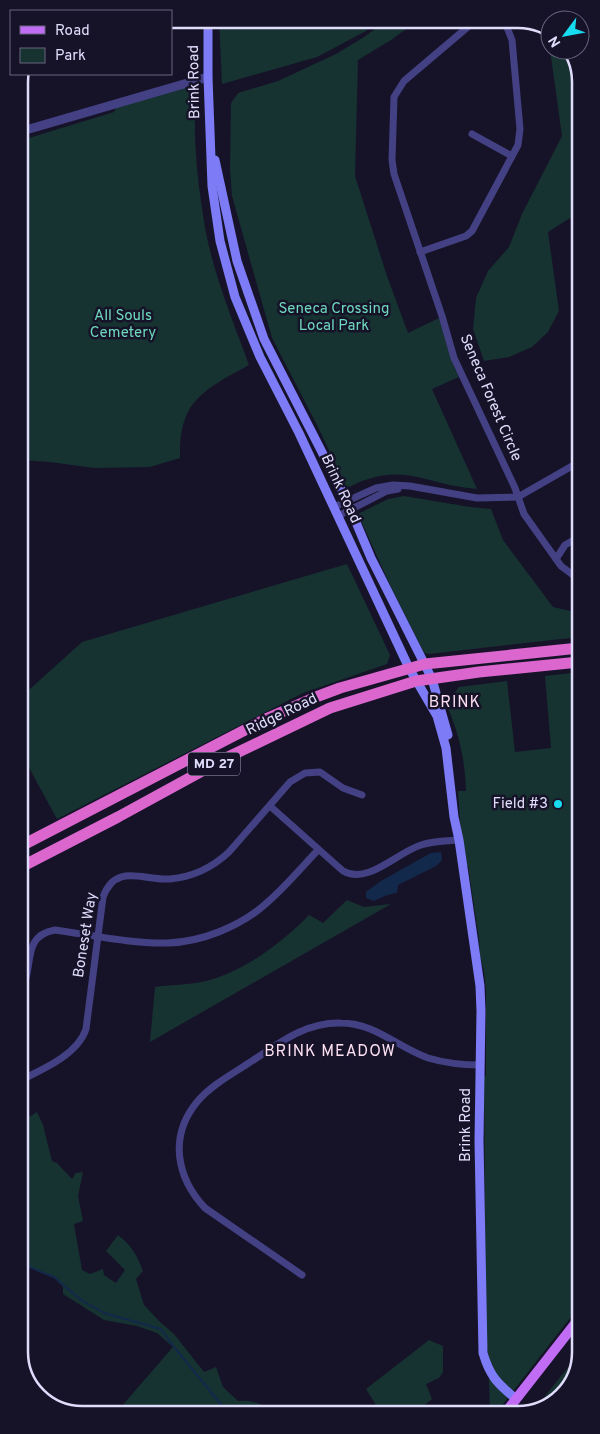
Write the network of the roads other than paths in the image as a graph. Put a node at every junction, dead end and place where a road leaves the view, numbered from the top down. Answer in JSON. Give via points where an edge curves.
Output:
{"nodes":[{"id":1,"x":208,"y":27,"type":"edge"},
{"id":2,"x":467,"y":28,"type":"edge"},
{"id":3,"x":507,"y":28,"type":"edge"},
{"id":4,"x":208,"y":77,"type":"junction"},
{"id":5,"x":28,"y":129,"type":"edge"},
{"id":6,"x":472,"y":134,"type":"dead end"},
{"id":7,"x":210,"y":145,"type":"junction"},
{"id":8,"x":512,"y":156,"type":"junction"},
{"id":9,"x":420,"y":252,"type":"junction"},
{"id":10,"x":572,"y":466,"type":"edge"},
{"id":11,"x":518,"y":497,"type":"junction"},
{"id":12,"x":349,"y":506,"type":"junction"},
{"id":13,"x":334,"y":507,"type":"junction"},
{"id":14,"x":338,"y":516,"type":"junction"},
{"id":15,"x":572,"y":541,"type":"edge"},
{"id":16,"x":556,"y":559,"type":"junction"},
{"id":17,"x":572,"y":574,"type":"edge"},
{"id":18,"x":572,"y":649,"type":"edge"},
{"id":19,"x":572,"y":663,"type":"edge"},
{"id":20,"x":425,"y":664,"type":"junction"},
{"id":21,"x":409,"y":668,"type":"junction"},
{"id":22,"x":432,"y":679,"type":"junction"},
{"id":23,"x":416,"y":681,"type":"junction"},
{"id":24,"x":362,"y":795,"type":"dead end"},
{"id":25,"x":270,"y":806,"type":"junction"},
{"id":26,"x":460,"y":840,"type":"junction"},
{"id":27,"x":27,"y":843,"type":"edge"},
{"id":28,"x":318,"y":850,"type":"junction"},
{"id":29,"x":27,"y":864,"type":"edge"},
{"id":30,"x":99,"y":936,"type":"junction"},
{"id":31,"x":27,"y":973,"type":"edge"},
{"id":32,"x":480,"y":1065,"type":"junction"},
{"id":33,"x":27,"y":1077,"type":"edge"},
{"id":34,"x":302,"y":1275,"type":"dead end"},
{"id":35,"x":572,"y":1327,"type":"edge"},
{"id":36,"x":516,"y":1399,"type":"junction"},
{"id":37,"x":511,"y":1406,"type":"edge"}],
"edges":[{"from":1,"to":4,"type":"main road","name":"Brink Road"},
{"from":2,"to":9,"type":"street","name":"Seneca Forest Circle","via":[[404,81],[394,97],[394,174]]},
{"from":3,"to":8,"type":"street","via":[[512,40],[520,129]]},
{"from":4,"to":5,"type":"street"},
{"from":4,"to":7,"type":"main road","name":"Brink Road"},
{"from":6,"to":8,"type":"street"},
{"from":7,"to":12,"type":"main road","name":"Brink Road","via":[[237,261],[264,338]]},
{"from":7,"to":13,"type":"main road","name":"Brink Road","via":[[220,241],[236,297],[260,357]]},
{"from":8,"to":9,"type":"street","via":[[472,231]]},
{"from":9,"to":11,"type":"street","name":"Seneca Forest Circle","via":[[454,358]]},
{"from":10,"to":11,"type":"street"},
{"from":11,"to":12,"type":"street","via":[[478,498],[410,486]]},
{"from":11,"to":16,"type":"street","name":"Seneca Forest Circle","via":[[526,519]]},
{"from":12,"to":13,"type":"street"},
{"from":12,"to":14,"type":"street"},
{"from":12,"to":20,"type":"main road","name":"Brink Road","via":[[371,558]]},
{"from":13,"to":14,"type":"main road","name":"Brink Road"},
{"from":14,"to":21,"type":"main road","name":"Brink Road"},
{"from":15,"to":16,"type":"street","via":[[565,545]]},
{"from":16,"to":17,"type":"street","name":"Seneca Forest Circle"},
{"from":18,"to":20,"type":"highway","name":"Ridge Road","number":"MD 27"},
{"from":19,"to":22,"type":"highway","name":"Ridge Road","number":"MD 27"},
{"from":20,"to":21,"type":"highway","name":"Ridge Road","number":"MD 27"},
{"from":20,"to":22,"type":"main road","name":"Brink Road"},
{"from":21,"to":23,"type":"main road","name":"Brink Road"},
{"from":21,"to":27,"type":"highway","name":"Ridge Road","number":"MD 27","via":[[316,697],[276,715]]},
{"from":22,"to":23,"type":"highway","name":"Ridge Road","number":"MD 27"},
{"from":22,"to":26,"type":"main road","name":"Brink Road","via":[[450,744]]},
{"from":23,"to":26,"type":"main road","name":"Brink Road","via":[[431,705],[446,748]]},
{"from":23,"to":29,"type":"highway","name":"Ridge Road","number":"MD 27","via":[[330,708],[226,758]]},
{"from":24,"to":25,"type":"street","name":"Boneset Way","via":[[343,788],[320,772],[305,773],[290,782]]},
{"from":25,"to":28,"type":"street"},
{"from":25,"to":30,"type":"street","name":"Boneset Way","via":[[224,856],[208,867],[172,879],[132,875],[111,882],[103,897]]},
{"from":26,"to":28,"type":"street","via":[[421,845],[358,876],[343,871]]},
{"from":26,"to":32,"type":"main road","name":"Brink Road","via":[[480,986]]},
{"from":28,"to":30,"type":"street","via":[[261,908],[212,934],[170,943]]},
{"from":30,"to":31,"type":"street","via":[[55,930],[48,932],[32,945]]},
{"from":30,"to":33,"type":"street","name":"Boneset Way","via":[[83,1039],[66,1055]]},
{"from":32,"to":34,"type":"street","via":[[428,1058],[366,1026],[348,1023],[318,1025],[289,1036],[213,1087],[198,1101],[187,1116],[180,1138],[180,1162],[194,1197]]},
{"from":32,"to":36,"type":"main road","name":"Brink Road","via":[[483,1353],[493,1378]]},
{"from":35,"to":36,"type":"main road"},
{"from":36,"to":37,"type":"main road"}]}
